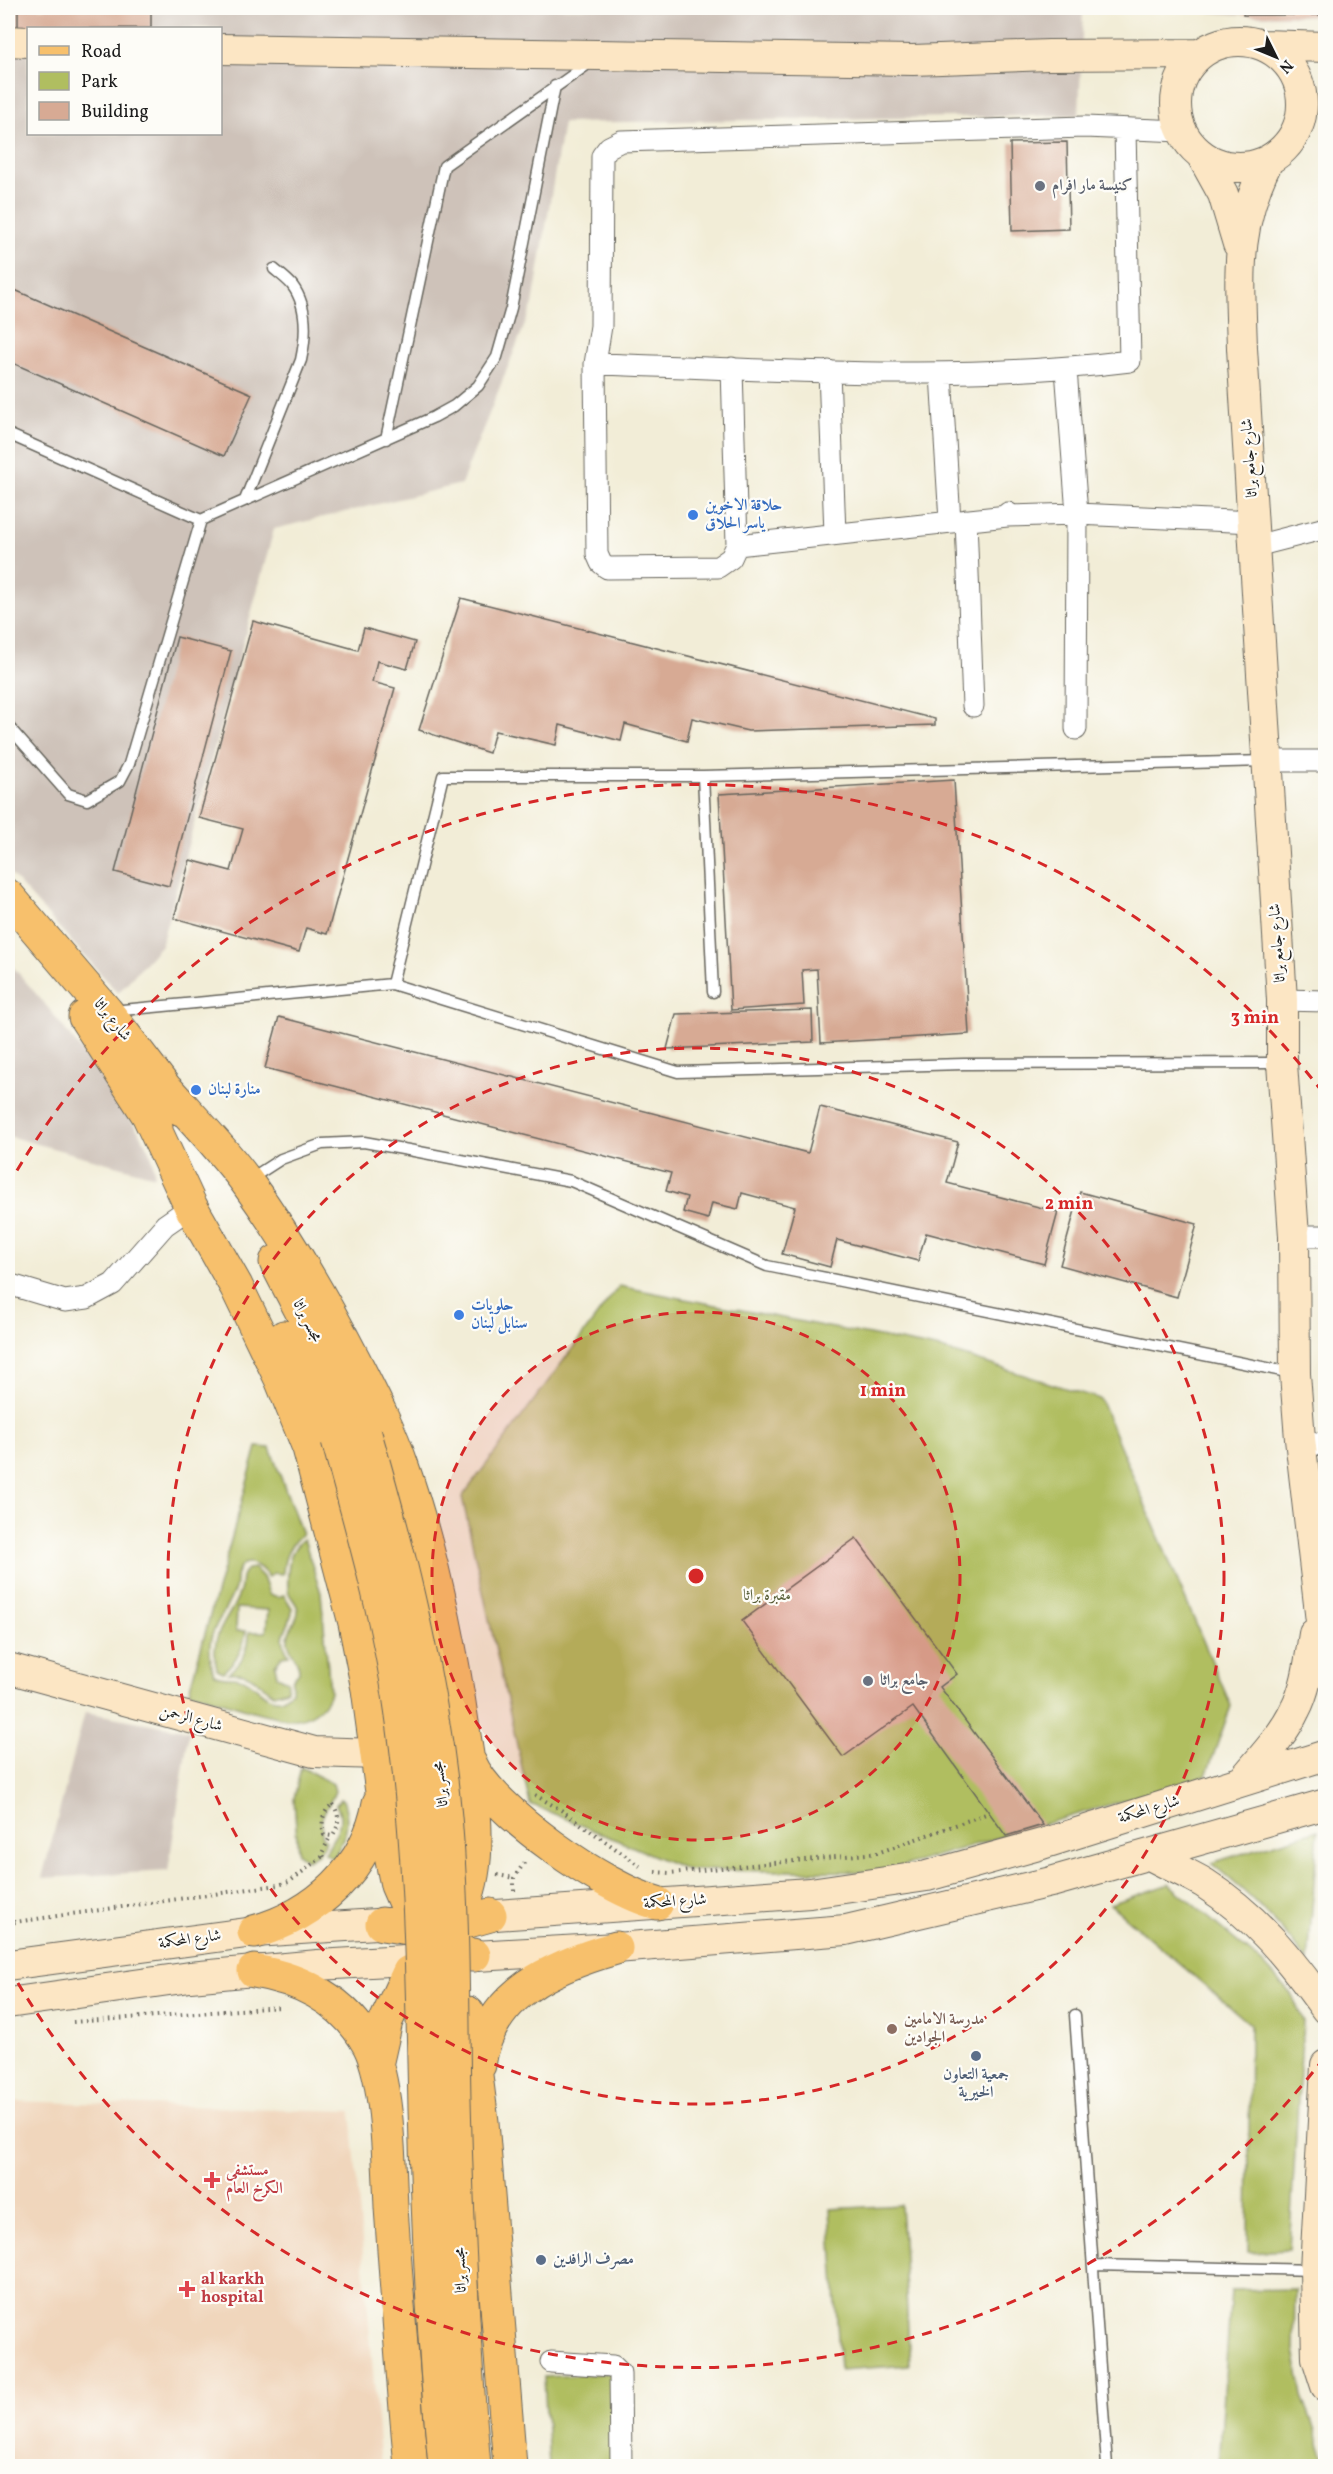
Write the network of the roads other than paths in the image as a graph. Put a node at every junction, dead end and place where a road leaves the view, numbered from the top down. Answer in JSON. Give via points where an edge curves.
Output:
{"nodes":[{"id":1,"x":8,"y":41,"type":"edge"},
{"id":2,"x":27,"y":42,"type":"edge"},
{"id":3,"x":1263,"y":45,"type":"junction"},
{"id":4,"x":1326,"y":46,"type":"edge"},
{"id":5,"x":222,"y":50,"type":"edge"},
{"id":6,"x":1200,"y":54,"type":"junction"},
{"id":7,"x":598,"y":57,"type":"junction"},
{"id":8,"x":555,"y":86,"type":"junction"},
{"id":9,"x":1326,"y":106,"type":"edge"},
{"id":10,"x":1125,"y":129,"type":"junction"},
{"id":11,"x":1298,"y":129,"type":"junction"},
{"id":12,"x":1181,"y":131,"type":"junction"},
{"id":13,"x":1202,"y":156,"type":"junction"},
{"id":14,"x":1268,"y":161,"type":"junction"},
{"id":15,"x":1240,"y":256,"type":"junction"},
{"id":16,"x":274,"y":269,"type":"dead end"},
{"id":17,"x":595,"y":363,"type":"junction"},
{"id":18,"x":732,"y":368,"type":"junction"},
{"id":19,"x":1066,"y":369,"type":"junction"},
{"id":20,"x":829,"y":371,"type":"junction"},
{"id":21,"x":941,"y":374,"type":"junction"},
{"id":22,"x":8,"y":434,"type":"edge"},
{"id":23,"x":386,"y":439,"type":"junction"},
{"id":24,"x":245,"y":500,"type":"junction"},
{"id":25,"x":1077,"y":514,"type":"junction"},
{"id":26,"x":201,"y":520,"type":"junction"},
{"id":27,"x":958,"y":520,"type":"junction"},
{"id":28,"x":1326,"y":528,"type":"edge"},
{"id":29,"x":835,"y":534,"type":"junction"},
{"id":30,"x":1255,"y":534,"type":"junction"},
{"id":31,"x":737,"y":545,"type":"junction"},
{"id":32,"x":973,"y":706,"type":"dead end"},
{"id":33,"x":8,"y":726,"type":"edge"},
{"id":34,"x":1076,"y":729,"type":"dead end"},
{"id":35,"x":1266,"y":761,"type":"junction"},
{"id":36,"x":1326,"y":761,"type":"edge"},
{"id":37,"x":703,"y":776,"type":"junction"},
{"id":38,"x":8,"y":896,"type":"edge"},
{"id":39,"x":8,"y":922,"type":"edge"},
{"id":40,"x":392,"y":984,"type":"junction"},
{"id":41,"x":713,"y":992,"type":"dead end"},
{"id":42,"x":1282,"y":1000,"type":"junction"},
{"id":43,"x":1326,"y":1001,"type":"edge"},
{"id":44,"x":106,"y":1011,"type":"junction"},
{"id":45,"x":1282,"y":1063,"type":"junction"},
{"id":46,"x":157,"y":1100,"type":"junction"},
{"id":47,"x":195,"y":1158,"type":"joint"},
{"id":48,"x":246,"y":1182,"type":"junction"},
{"id":49,"x":191,"y":1207,"type":"junction"},
{"id":50,"x":1294,"y":1236,"type":"junction"},
{"id":51,"x":1326,"y":1236,"type":"edge"},
{"id":52,"x":8,"y":1284,"type":"edge"},
{"id":53,"x":1295,"y":1374,"type":"junction"},
{"id":54,"x":351,"y":1437,"type":"junction"},
{"id":55,"x":1313,"y":1443,"type":"edge"},
{"id":56,"x":1326,"y":1516,"type":"edge"},
{"id":57,"x":1319,"y":1607,"type":"junction"},
{"id":58,"x":1326,"y":1665,"type":"edge"},
{"id":59,"x":8,"y":1668,"type":"edge"},
{"id":60,"x":467,"y":1753,"type":"junction"},
{"id":61,"x":1326,"y":1755,"type":"edge"},
{"id":62,"x":379,"y":1770,"type":"junction"},
{"id":63,"x":1243,"y":1780,"type":"junction"},
{"id":64,"x":1326,"y":1804,"type":"edge"},
{"id":65,"x":1150,"y":1856,"type":"junction"},
{"id":66,"x":657,"y":1903,"type":"junction"},
{"id":67,"x":472,"y":1930,"type":"junction"},
{"id":68,"x":254,"y":1932,"type":"junction"},
{"id":69,"x":402,"y":1941,"type":"junction"},
{"id":70,"x":616,"y":1948,"type":"junction"},
{"id":71,"x":8,"y":1965,"type":"edge"},
{"id":72,"x":254,"y":1971,"type":"junction"},
{"id":73,"x":8,"y":2003,"type":"edge"},
{"id":74,"x":1326,"y":2009,"type":"edge"},
{"id":75,"x":468,"y":2013,"type":"dead end"},
{"id":76,"x":1075,"y":2015,"type":"dead end"},
{"id":77,"x":376,"y":2061,"type":"junction"},
{"id":78,"x":1326,"y":2064,"type":"edge"},
{"id":79,"x":414,"y":2078,"type":"dead end"},
{"id":80,"x":474,"y":2084,"type":"junction"},
{"id":81,"x":1324,"y":2120,"type":"edge"},
{"id":82,"x":386,"y":2130,"type":"junction"},
{"id":83,"x":1093,"y":2265,"type":"junction"},
{"id":84,"x":1315,"y":2270,"type":"junction"},
{"id":85,"x":1322,"y":2358,"type":"edge"},
{"id":86,"x":551,"y":2362,"type":"dead end"},
{"id":87,"x":1326,"y":2386,"type":"edge"},
{"id":88,"x":411,"y":2466,"type":"edge"},
{"id":89,"x":445,"y":2466,"type":"edge"},
{"id":90,"x":474,"y":2466,"type":"edge"},
{"id":91,"x":510,"y":2466,"type":"edge"},
{"id":92,"x":621,"y":2466,"type":"edge"},
{"id":93,"x":1107,"y":2466,"type":"edge"}],
"edges":[{"from":1,"to":2,"type":"street"},
{"from":3,"to":4,"type":"street"},
{"from":3,"to":6,"type":"street","via":[[1230,41]]},
{"from":3,"to":11,"type":"street","via":[[1286,61],[1300,86]]},
{"from":5,"to":7,"type":"street"},
{"from":6,"to":7,"type":"street","via":[[913,60]]},
{"from":6,"to":12,"type":"street","via":[[1177,89],[1175,103]]},
{"from":7,"to":8,"type":"lane"},
{"from":8,"to":23,"type":"lane","via":[[444,166]]},
{"from":8,"to":23,"type":"lane","via":[[511,308],[497,357],[478,386],[454,406]]},
{"from":9,"to":11,"type":"street"},
{"from":10,"to":12,"type":"street"},
{"from":10,"to":17,"type":"street","via":[[621,141],[602,156],[601,326]]},
{"from":10,"to":19,"type":"street","via":[[1130,361]]},
{"from":11,"to":14,"type":"street"},
{"from":12,"to":13,"type":"street"},
{"from":13,"to":14,"type":"street","via":[[1234,168]]},
{"from":13,"to":15,"type":"street","name":"شارع جامع براثا","via":[[1222,194]]},
{"from":14,"to":15,"type":"street","name":"شارع جامع براثا","via":[[1251,197]]},
{"from":15,"to":30,"type":"street","name":"شارع جامع براثا"},
{"from":16,"to":24,"type":"lane","via":[[293,287],[304,313],[305,340]]},
{"from":17,"to":18,"type":"street"},
{"from":17,"to":31,"type":"street","via":[[597,554],[601,563],[607,568],[718,567],[731,558]]},
{"from":18,"to":20,"type":"street"},
{"from":18,"to":31,"type":"street"},
{"from":19,"to":21,"type":"street"},
{"from":19,"to":25,"type":"street"},
{"from":20,"to":21,"type":"street"},
{"from":20,"to":29,"type":"street"},
{"from":21,"to":27,"type":"street"},
{"from":22,"to":26,"type":"lane"},
{"from":23,"to":24,"type":"lane"},
{"from":24,"to":26,"type":"lane"},
{"from":25,"to":27,"type":"street"},
{"from":25,"to":30,"type":"street"},
{"from":25,"to":34,"type":"street"},
{"from":26,"to":33,"type":"lane","via":[[129,764],[120,781],[87,800],[68,794]]},
{"from":27,"to":29,"type":"street"},
{"from":27,"to":32,"type":"street"},
{"from":28,"to":30,"type":"street"},
{"from":29,"to":31,"type":"street"},
{"from":30,"to":35,"type":"street","name":"شارع جامع براثا"},
{"from":35,"to":36,"type":"street"},
{"from":35,"to":37,"type":"lane"},
{"from":35,"to":42,"type":"street","name":"شارع جامع براثا"},
{"from":37,"to":40,"type":"lane","via":[[443,776]]},
{"from":37,"to":41,"type":"lane"},
{"from":38,"to":44,"type":"main road","name":"شارع براثا"},
{"from":39,"to":46,"type":"main road","name":"شارع براثا"},
{"from":40,"to":44,"type":"lane"},
{"from":40,"to":45,"type":"lane","via":[[678,1072],[964,1064]]},
{"from":42,"to":43,"type":"street"},
{"from":42,"to":45,"type":"street","name":"شارع جامع براثا"},
{"from":44,"to":46,"type":"main road","name":"شارع براثا"},
{"from":45,"to":50,"type":"street","name":"شارع جامع براثا"},
{"from":46,"to":47,"type":"main road","name":"شارع براثا"},
{"from":46,"to":48,"type":"main road"},
{"from":46,"to":49,"type":"main road"},
{"from":47,"to":54,"type":"main road","name":"مجسر براثا","via":[[279,1268]]},
{"from":48,"to":53,"type":"lane","via":[[280,1159],[322,1144],[364,1142],[414,1151],[571,1181],[767,1266]]},
{"from":48,"to":60,"type":"main road","via":[[322,1297],[401,1463],[431,1568]]},
{"from":49,"to":52,"type":"street","via":[[165,1224],[112,1284],[87,1298],[65,1300]]},
{"from":49,"to":62,"type":"main road","via":[[241,1297],[309,1448],[355,1623]]},
{"from":50,"to":51,"type":"street"},
{"from":50,"to":53,"type":"street","name":"شارع جامع براثا"},
{"from":53,"to":55,"type":"street","name":"شارع جامع براثا"},
{"from":54,"to":89,"type":"main road","name":"مجسر براثا","bridge":true,"via":[[401,1707],[414,1817],[436,2368]]},
{"from":54,"to":90,"type":"main road","name":"مجسر براثا","bridge":true,"via":[[392,1528],[412,1604],[443,1797],[450,1892],[464,2357]]},
{"from":55,"to":56,"type":"lane"},
{"from":55,"to":57,"type":"street","name":"شارع جامع براثا"},
{"from":57,"to":58,"type":"street","name":"شارع جامع براثا"},
{"from":57,"to":63,"type":"street","via":[[1296,1709]]},
{"from":59,"to":62,"type":"street","name":"شارع الرحمن"},
{"from":60,"to":62,"type":"main road","via":[[460,1802],[447,1819],[429,1826],[410,1820],[395,1806]]},
{"from":60,"to":66,"type":"main road","via":[[483,1785],[513,1815],[609,1884]]},
{"from":60,"to":67,"type":"main road","via":[[475,1833]]},
{"from":61,"to":63,"type":"street","name":"شارع المحكمة"},
{"from":62,"to":68,"type":"main road","via":[[376,1821],[368,1842],[339,1883],[300,1914]]},
{"from":62,"to":69,"type":"main road"},
{"from":63,"to":66,"type":"street","name":"شارع المحكمة","via":[[927,1876],[810,1893]]},
{"from":64,"to":65,"type":"street","name":"شارع المحكمة"},
{"from":65,"to":70,"type":"street","name":"شارع المحكمة","via":[[846,1930]]},
{"from":65,"to":74,"type":"street","via":[[1204,1883],[1252,1919],[1293,1963]]},
{"from":66,"to":67,"type":"street","name":"شارع المحكمة"},
{"from":67,"to":69,"type":"street","name":"شارع المحكمة"},
{"from":67,"to":69,"type":"street","name":"شارع المحكمة"},
{"from":67,"to":70,"type":"street","name":"شارع المحكمة"},
{"from":68,"to":69,"type":"street","name":"شارع المحكمة"},
{"from":68,"to":71,"type":"street","name":"شارع المحكمة"},
{"from":69,"to":72,"type":"street","name":"شارع المحكمة"},
{"from":69,"to":77,"type":"main road"},
{"from":70,"to":80,"type":"main road","via":[[544,1976],[505,2005],[490,2027]]},
{"from":72,"to":73,"type":"street","name":"شارع المحكمة"},
{"from":72,"to":77,"type":"main road","via":[[291,1980],[326,1998],[362,2033]]},
{"from":75,"to":80,"type":"main road"},
{"from":76,"to":83,"type":"lane"},
{"from":77,"to":82,"type":"main road"},
{"from":78,"to":81,"type":"street"},
{"from":79,"to":82,"type":"main road","via":[[399,2088],[391,2100]]},
{"from":80,"to":91,"type":"main road","via":[[482,2122]]},
{"from":81,"to":84,"type":"street"},
{"from":82,"to":88,"type":"main road"},
{"from":83,"to":84,"type":"lane"},
{"from":83,"to":93,"type":"lane"},
{"from":84,"to":85,"type":"street"},
{"from":85,"to":87,"type":"street"},
{"from":86,"to":92,"type":"street","via":[[613,2366],[620,2373]]}]}
